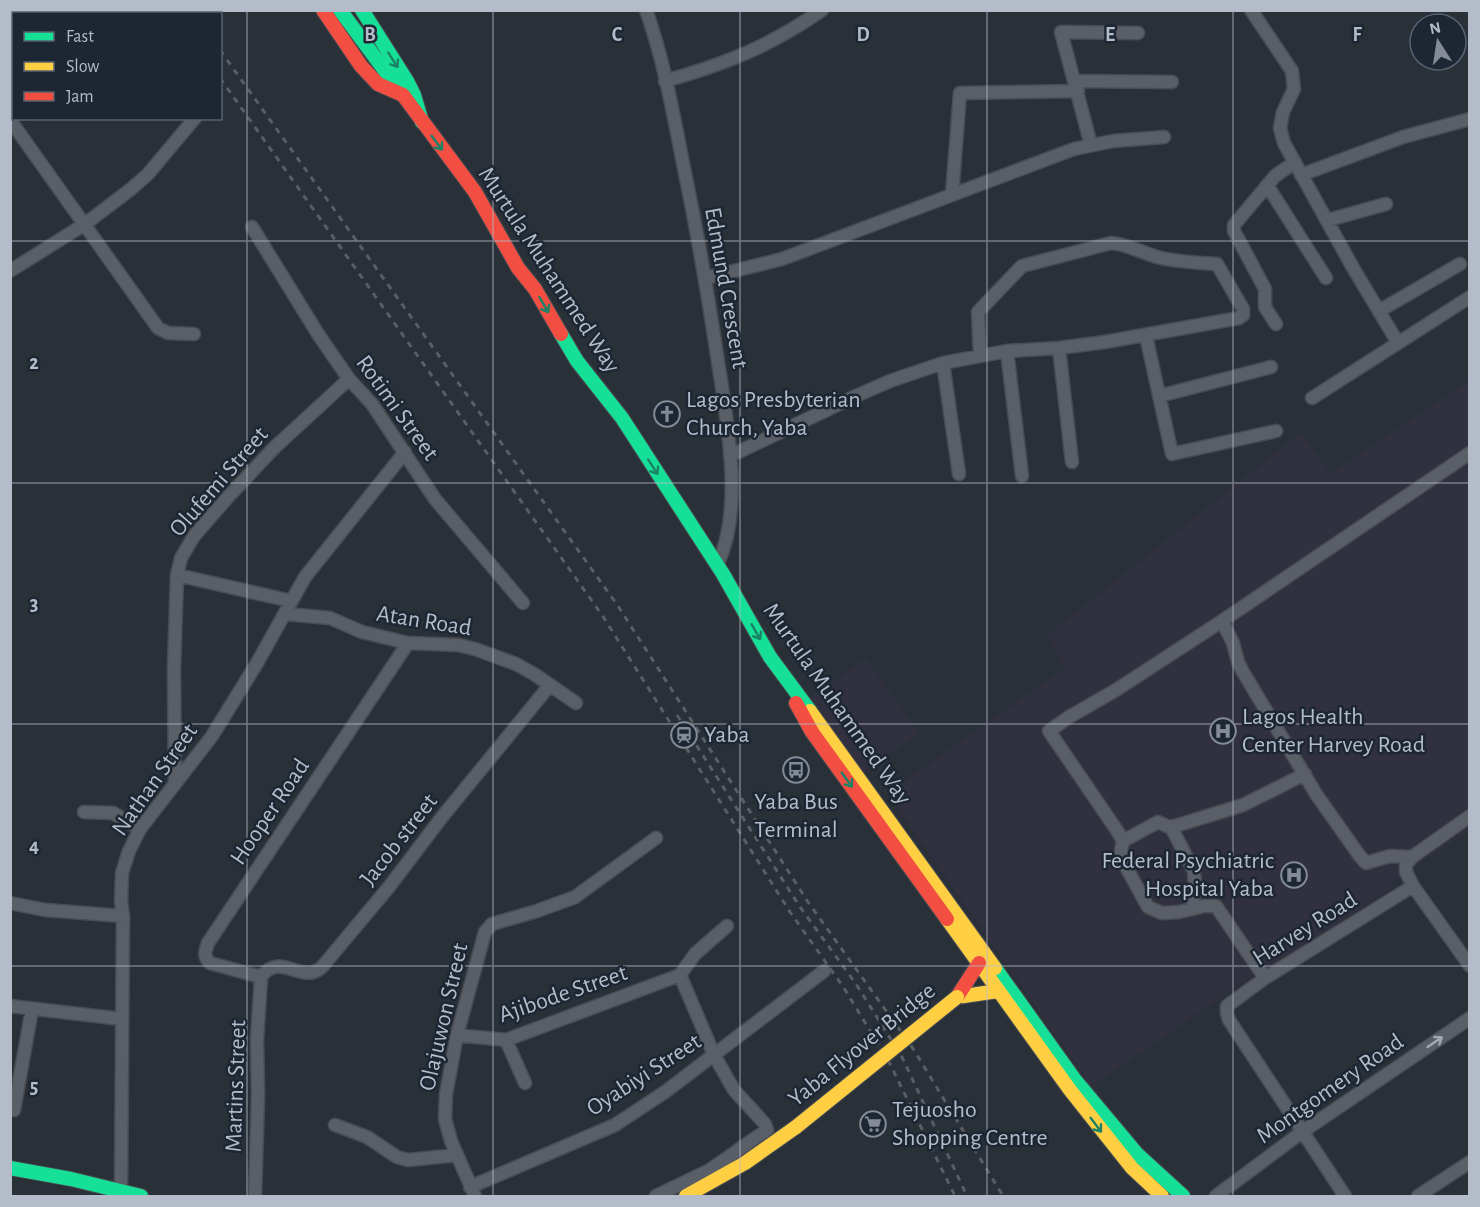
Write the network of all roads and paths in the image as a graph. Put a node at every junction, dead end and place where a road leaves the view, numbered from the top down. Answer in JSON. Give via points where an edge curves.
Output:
{"nodes":[{"id":1,"x":323,"y":10,"type":"edge"},
{"id":2,"x":340,"y":10,"type":"edge"},
{"id":3,"x":362,"y":10,"type":"edge"},
{"id":4,"x":646,"y":10,"type":"edge"},
{"id":5,"x":822,"y":10,"type":"edge"},
{"id":6,"x":1251,"y":10,"type":"edge"},
{"id":7,"x":1138,"y":33,"type":"dead end"},
{"id":8,"x":665,"y":81,"type":"junction"},
{"id":9,"x":1172,"y":82,"type":"dead end"},
{"id":10,"x":1077,"y":86,"type":"junction"},
{"id":11,"x":403,"y":95,"type":"junction"},
{"id":12,"x":1470,"y":119,"type":"edge"},
{"id":13,"x":10,"y":120,"type":"edge"},
{"id":14,"x":193,"y":120,"type":"edge"},
{"id":15,"x":422,"y":122,"type":"junction"},
{"id":16,"x":1164,"y":137,"type":"dead end"},
{"id":17,"x":1091,"y":145,"type":"junction"},
{"id":18,"x":1295,"y":162,"type":"junction"},
{"id":19,"x":1301,"y":175,"type":"junction"},
{"id":20,"x":1267,"y":185,"type":"junction"},
{"id":21,"x":952,"y":195,"type":"junction"},
{"id":22,"x":1386,"y":204,"type":"dead end"},
{"id":23,"x":1328,"y":220,"type":"junction"},
{"id":24,"x":85,"y":224,"type":"junction"},
{"id":25,"x":252,"y":227,"type":"dead end"},
{"id":26,"x":1460,"y":264,"type":"dead end"},
{"id":27,"x":10,"y":271,"type":"edge"},
{"id":28,"x":706,"y":278,"type":"junction"},
{"id":29,"x":1326,"y":278,"type":"dead end"},
{"id":30,"x":1470,"y":297,"type":"edge"},
{"id":31,"x":1379,"y":311,"type":"junction"},
{"id":32,"x":1276,"y":324,"type":"dead end"},
{"id":33,"x":194,"y":334,"type":"dead end"},
{"id":34,"x":1146,"y":336,"type":"junction"},
{"id":35,"x":1398,"y":343,"type":"junction"},
{"id":36,"x":1059,"y":348,"type":"junction"},
{"id":37,"x":1007,"y":351,"type":"junction"},
{"id":38,"x":980,"y":355,"type":"junction"},
{"id":39,"x":943,"y":363,"type":"junction"},
{"id":40,"x":1271,"y":368,"type":"dead end"},
{"id":41,"x":349,"y":379,"type":"junction"},
{"id":42,"x":1159,"y":396,"type":"junction"},
{"id":43,"x":1312,"y":398,"type":"dead end"},
{"id":44,"x":1276,"y":431,"type":"dead end"},
{"id":45,"x":405,"y":452,"type":"junction"},
{"id":46,"x":1470,"y":453,"type":"edge"},
{"id":47,"x":730,"y":456,"type":"junction"},
{"id":48,"x":1072,"y":462,"type":"dead end"},
{"id":49,"x":959,"y":474,"type":"dead end"},
{"id":50,"x":1022,"y":476,"type":"dead end"},
{"id":51,"x":723,"y":574,"type":"junction"},
{"id":52,"x":177,"y":575,"type":"junction"},
{"id":53,"x":291,"y":601,"type":"junction"},
{"id":54,"x":523,"y":603,"type":"dead end"},
{"id":55,"x":286,"y":614,"type":"junction"},
{"id":56,"x":1222,"y":621,"type":"junction"},
{"id":57,"x":408,"y":643,"type":"junction"},
{"id":58,"x":770,"y":657,"type":"junction"},
{"id":59,"x":550,"y":685,"type":"junction"},
{"id":60,"x":576,"y":703,"type":"dead end"},
{"id":61,"x":1305,"y":774,"type":"junction"},
{"id":62,"x":175,"y":783,"type":"junction"},
{"id":63,"x":84,"y":812,"type":"dead end"},
{"id":64,"x":1470,"y":816,"type":"edge"},
{"id":65,"x":1171,"y":827,"type":"junction"},
{"id":66,"x":140,"y":829,"type":"junction"},
{"id":67,"x":656,"y":838,"type":"dead end"},
{"id":68,"x":1122,"y":841,"type":"junction"},
{"id":69,"x":1412,"y":856,"type":"junction"},
{"id":70,"x":1413,"y":886,"type":"junction"},
{"id":71,"x":10,"y":903,"type":"edge"},
{"id":72,"x":1192,"y":909,"type":"junction"},
{"id":73,"x":123,"y":916,"type":"junction"},
{"id":74,"x":727,"y":926,"type":"dead end"},
{"id":75,"x":979,"y":963,"type":"junction"},
{"id":76,"x":1470,"y":966,"type":"edge"},
{"id":77,"x":824,"y":971,"type":"dead end"},
{"id":78,"x":680,"y":975,"type":"junction"},
{"id":79,"x":261,"y":977,"type":"junction"},
{"id":80,"x":1265,"y":978,"type":"junction"},
{"id":81,"x":998,"y":991,"type":"junction"},
{"id":82,"x":957,"y":998,"type":"junction"},
{"id":83,"x":10,"y":1006,"type":"edge"},
{"id":84,"x":32,"y":1009,"type":"junction"},
{"id":85,"x":1470,"y":1018,"type":"edge"},
{"id":86,"x":122,"y":1019,"type":"junction"},
{"id":87,"x":457,"y":1035,"type":"junction"},
{"id":88,"x":506,"y":1040,"type":"junction"},
{"id":89,"x":714,"y":1055,"type":"junction"},
{"id":90,"x":525,"y":1083,"type":"dead end"},
{"id":91,"x":14,"y":1110,"type":"dead end"},
{"id":92,"x":335,"y":1125,"type":"dead end"},
{"id":93,"x":1302,"y":1132,"type":"junction"},
{"id":94,"x":457,"y":1155,"type":"junction"},
{"id":95,"x":1470,"y":1162,"type":"edge"},
{"id":96,"x":10,"y":1168,"type":"edge"},
{"id":97,"x":10,"y":1178,"type":"edge"},
{"id":98,"x":121,"y":1190,"type":"junction"},
{"id":99,"x":472,"y":1192,"type":"edge"},
{"id":100,"x":104,"y":1197,"type":"edge"},
{"id":101,"x":141,"y":1197,"type":"edge"},
{"id":102,"x":255,"y":1197,"type":"edge"},
{"id":103,"x":656,"y":1197,"type":"edge"},
{"id":104,"x":686,"y":1197,"type":"edge"},
{"id":105,"x":1162,"y":1197,"type":"edge"},
{"id":106,"x":1183,"y":1197,"type":"edge"},
{"id":107,"x":1216,"y":1197,"type":"edge"},
{"id":108,"x":1345,"y":1197,"type":"edge"},
{"id":109,"x":1418,"y":1197,"type":"edge"}],
"edges":[{"from":1,"to":11,"type":"main road","via":[[361,66],[378,84]]},
{"from":2,"to":11,"type":"main road","name":"Murtula Muhammed Way"},
{"from":3,"to":15,"type":"main road","one_way":true,"via":[[407,81]]},
{"from":4,"to":8,"type":"street","name":"Edmund Crescent"},
{"from":5,"to":8,"type":"street","via":[[733,60]]},
{"from":6,"to":18,"type":"street","via":[[1292,71],[1294,89],[1280,128]]},
{"from":7,"to":10,"type":"street","via":[[1061,32]]},
{"from":8,"to":28,"type":"street","name":"Edmund Crescent"},
{"from":9,"to":10,"type":"street"},
{"from":10,"to":17,"type":"street"},
{"from":10,"to":21,"type":"street","via":[[960,93]]},
{"from":11,"to":15,"type":"main road","name":"Murtula Muhammed Way"},
{"from":12,"to":19,"type":"street","via":[[1403,137]]},
{"from":13,"to":24,"type":"street"},
{"from":14,"to":24,"type":"street","via":[[148,174]]},
{"from":15,"to":51,"type":"main road","name":"Murtula Muhammed Way","one_way":true,"via":[[475,192],[577,361],[622,418]]},
{"from":16,"to":17,"type":"street"},
{"from":17,"to":21,"type":"street"},
{"from":18,"to":19,"type":"street"},
{"from":18,"to":20,"type":"street"},
{"from":19,"to":23,"type":"street"},
{"from":20,"to":29,"type":"street"},
{"from":20,"to":32,"type":"street","via":[[1238,219],[1234,231],[1265,289],[1265,307]]},
{"from":21,"to":28,"type":"street","via":[[782,259]]},
{"from":22,"to":23,"type":"street"},
{"from":23,"to":31,"type":"street"},
{"from":24,"to":27,"type":"street"},
{"from":24,"to":33,"type":"street","via":[[158,328],[168,333]]},
{"from":25,"to":41,"type":"street","name":"Rotimi Street"},
{"from":26,"to":31,"type":"street"},
{"from":28,"to":47,"type":"street","name":"Edmund Crescent"},
{"from":30,"to":35,"type":"street"},
{"from":31,"to":35,"type":"street"},
{"from":34,"to":36,"type":"street"},
{"from":34,"to":38,"type":"street","via":[[1244,315],[1217,264],[1160,258],[1120,243],[1027,263],[978,312]]},
{"from":34,"to":42,"type":"street"},
{"from":35,"to":43,"type":"street"},
{"from":36,"to":37,"type":"street"},
{"from":36,"to":48,"type":"street"},
{"from":37,"to":38,"type":"street"},
{"from":37,"to":50,"type":"street"},
{"from":38,"to":39,"type":"street"},
{"from":39,"to":47,"type":"street","via":[[856,396]]},
{"from":39,"to":49,"type":"street"},
{"from":40,"to":42,"type":"street"},
{"from":41,"to":45,"type":"street","name":"Rotimi Street","via":[[372,404]]},
{"from":41,"to":52,"type":"street","name":"Olufemi Street","via":[[228,497],[194,536],[181,558]]},
{"from":42,"to":44,"type":"street","via":[[1172,454]]},
{"from":45,"to":53,"type":"street","name":"Nathan Street","via":[[316,563]]},
{"from":45,"to":54,"type":"street","name":"Rotimi Street","via":[[435,499]]},
{"from":46,"to":56,"type":"street"},
{"from":47,"to":51,"type":"street","name":"Edmund Crescent","via":[[730,523],[718,563]]},
{"from":51,"to":58,"type":"main road","name":"Murtula Muhammed Way","one_way":true},
{"from":52,"to":53,"type":"street"},
{"from":52,"to":62,"type":"street","name":"Olufemi Street"},
{"from":53,"to":55,"type":"street","name":"Nathan Street"},
{"from":55,"to":57,"type":"street","name":"Atan Road","via":[[330,618],[362,632]]},
{"from":55,"to":62,"type":"street","name":"Nathan Street","via":[[212,736]]},
{"from":56,"to":61,"type":"street","via":[[1243,672]]},
{"from":56,"to":68,"type":"street","via":[[1049,731]]},
{"from":57,"to":59,"type":"street","name":"Atan Road","via":[[475,649],[516,664]]},
{"from":57,"to":79,"type":"street","name":"Hooper Road","via":[[208,943],[205,953],[210,963]]},
{"from":58,"to":75,"type":"main road","one_way":true,"via":[[812,732]]},
{"from":58,"to":106,"type":"main road","name":"Murtula Muhammed Way","via":[[1075,1080],[1137,1154]]},
{"from":59,"to":60,"type":"street","name":"Atan Road"},
{"from":59,"to":79,"type":"street","name":"Jacob street","via":[[322,967],[309,973],[276,966]]},
{"from":61,"to":65,"type":"street","via":[[1243,805]]},
{"from":61,"to":69,"type":"street","via":[[1366,863],[1390,856]]},
{"from":62,"to":66,"type":"street","name":"Nathan Street"},
{"from":63,"to":66,"type":"street","via":[[113,813]]},
{"from":64,"to":69,"type":"street"},
{"from":65,"to":68,"type":"street","via":[[1158,822]]},
{"from":65,"to":72,"type":"street","via":[[1194,872]]},
{"from":66,"to":73,"type":"street","name":"Nathan Street","via":[[122,873]]},
{"from":67,"to":87,"type":"street","name":"Olajuwon Street","via":[[575,897],[492,924],[485,932]]},
{"from":68,"to":72,"type":"street","via":[[1120,856],[1148,907],[1162,913]]},
{"from":69,"to":70,"type":"street","via":[[1406,872]]},
{"from":70,"to":76,"type":"street"},
{"from":70,"to":80,"type":"street","name":"Harvey Road"},
{"from":71,"to":73,"type":"street"},
{"from":72,"to":80,"type":"street","via":[[1216,906]]},
{"from":73,"to":86,"type":"street","name":"Nathan Street"},
{"from":74,"to":78,"type":"street","via":[[695,954]]},
{"from":75,"to":81,"type":"main road"},
{"from":75,"to":82,"type":"main road","name":"Yaba Flyover Bridge"},
{"from":77,"to":89,"type":"street","name":"Oyabiyi Street"},
{"from":78,"to":88,"type":"street","name":"Ajibode Street"},
{"from":78,"to":89,"type":"street"},
{"from":79,"to":102,"type":"street","name":"Martins Street"},
{"from":80,"to":93,"type":"street","name":"Harvey Road","via":[[1227,1006],[1227,1013]]},
{"from":81,"to":82,"type":"main road","name":"Yaba Flyover Bridge"},
{"from":81,"to":105,"type":"main road","one_way":true,"via":[[1105,1137]]},
{"from":82,"to":104,"type":"main road","name":"Yaba Flyover Bridge","bridge":true,"via":[[796,1127]]},
{"from":83,"to":84,"type":"street"},
{"from":84,"to":86,"type":"street"},
{"from":84,"to":91,"type":"street"},
{"from":93,"to":85,"type":"street","name":"Montgomery Road","one_way":true},
{"from":86,"to":98,"type":"street","name":"Nathan Street"},
{"from":87,"to":88,"type":"street","name":"Ajibode Street"},
{"from":87,"to":94,"type":"street","name":"Olajuwon Street","via":[[445,1119]]},
{"from":88,"to":90,"type":"street"},
{"from":89,"to":99,"type":"street","name":"Oyabiyi Street","via":[[615,1125]]},
{"from":89,"to":103,"type":"street","via":[[734,1090],[767,1130],[710,1170]]},
{"from":92,"to":94,"type":"street","via":[[368,1137],[408,1160]]},
{"from":93,"to":107,"type":"street","name":"Montgomery Road"},
{"from":93,"to":108,"type":"street"},
{"from":94,"to":99,"type":"street","name":"Olajuwon Street"},
{"from":95,"to":109,"type":"street"},
{"from":96,"to":98,"type":"main road"},
{"from":97,"to":100,"type":"main road"},
{"from":98,"to":101,"type":"main road"}]}
